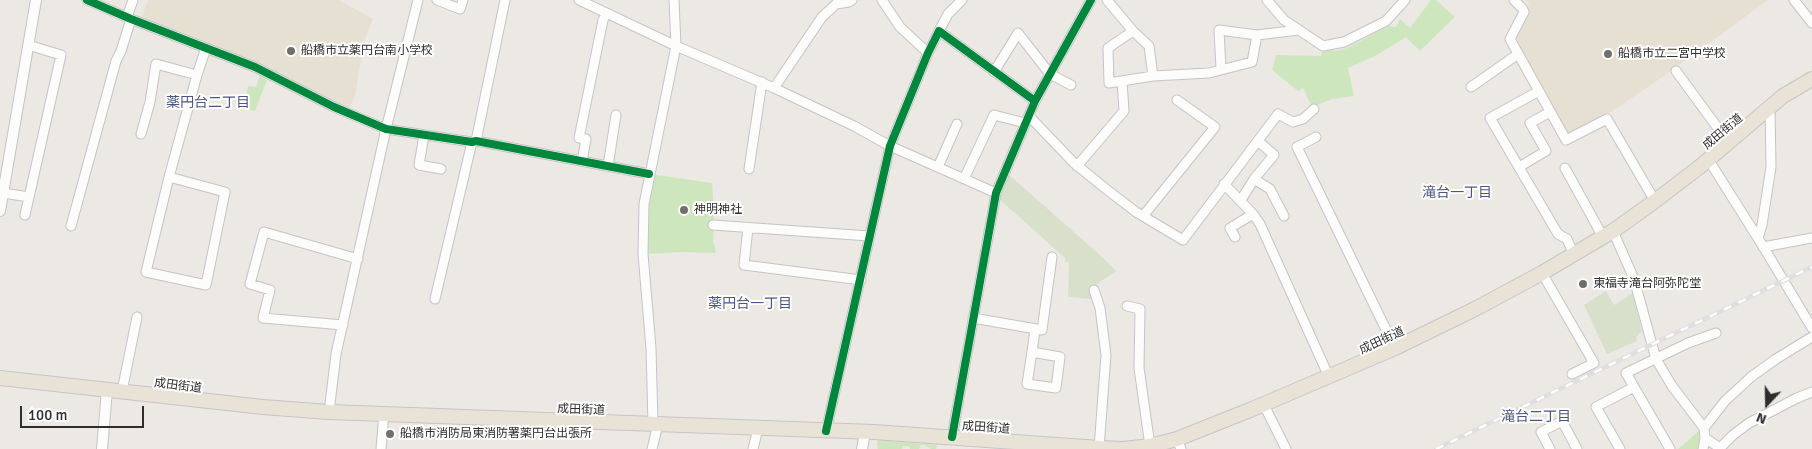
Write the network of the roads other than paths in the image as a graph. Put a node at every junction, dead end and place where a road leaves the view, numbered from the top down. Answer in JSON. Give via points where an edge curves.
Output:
{"nodes":[{"id":1,"x":36,"y":0,"type":"edge"},
{"id":2,"x":87,"y":0,"type":"edge"},
{"id":3,"x":133,"y":0,"type":"edge"},
{"id":4,"x":418,"y":0,"type":"edge"},
{"id":5,"x":437,"y":0,"type":"edge"},
{"id":6,"x":462,"y":0,"type":"edge"},
{"id":7,"x":505,"y":0,"type":"edge"},
{"id":8,"x":579,"y":0,"type":"edge"},
{"id":9,"x":674,"y":0,"type":"edge"},
{"id":10,"x":852,"y":0,"type":"edge"},
{"id":11,"x":882,"y":0,"type":"edge"},
{"id":12,"x":962,"y":0,"type":"edge"},
{"id":13,"x":1091,"y":0,"type":"edge"},
{"id":14,"x":1108,"y":0,"type":"edge"},
{"id":15,"x":1267,"y":0,"type":"edge"},
{"id":16,"x":1405,"y":0,"type":"edge"},
{"id":17,"x":1514,"y":0,"type":"edge"},
{"id":18,"x":1794,"y":0,"type":"edge"},
{"id":19,"x":104,"y":3,"type":"edge"},
{"id":20,"x":606,"y":14,"type":"junction"},
{"id":21,"x":129,"y":18,"type":"junction"},
{"id":22,"x":1812,"y":23,"type":"edge"},
{"id":23,"x":1300,"y":30,"type":"junction"},
{"id":24,"x":1133,"y":31,"type":"junction"},
{"id":25,"x":939,"y":32,"type":"junction"},
{"id":26,"x":1257,"y":34,"type":"junction"},
{"id":27,"x":28,"y":45,"type":"junction"},
{"id":28,"x":676,"y":46,"type":"junction"},
{"id":29,"x":206,"y":48,"type":"junction"},
{"id":30,"x":928,"y":53,"type":"junction"},
{"id":31,"x":1518,"y":54,"type":"junction"},
{"id":32,"x":1221,"y":69,"type":"junction"},
{"id":33,"x":1676,"y":71,"type":"dead end"},
{"id":34,"x":994,"y":72,"type":"junction"},
{"id":35,"x":1050,"y":74,"type":"junction"},
{"id":36,"x":197,"y":75,"type":"junction"},
{"id":37,"x":1153,"y":76,"type":"junction"},
{"id":38,"x":1812,"y":79,"type":"edge"},
{"id":39,"x":1122,"y":81,"type":"junction"},
{"id":40,"x":762,"y":82,"type":"junction"},
{"id":41,"x":1071,"y":86,"type":"dead end"},
{"id":42,"x":1471,"y":87,"type":"dead end"},
{"id":43,"x":774,"y":88,"type":"junction"},
{"id":44,"x":1539,"y":91,"type":"junction"},
{"id":45,"x":1178,"y":100,"type":"dead end"},
{"id":46,"x":1035,"y":102,"type":"junction"},
{"id":47,"x":1770,"y":108,"type":"junction"},
{"id":48,"x":1314,"y":109,"type":"dead end"},
{"id":49,"x":1550,"y":112,"type":"junction"},
{"id":50,"x":616,"y":115,"type":"dead end"},
{"id":51,"x":1027,"y":120,"type":"junction"},
{"id":52,"x":957,"y":124,"type":"dead end"},
{"id":53,"x":386,"y":129,"type":"junction"},
{"id":54,"x":141,"y":134,"type":"dead end"},
{"id":55,"x":424,"y":135,"type":"junction"},
{"id":56,"x":1316,"y":138,"type":"dead end"},
{"id":57,"x":474,"y":142,"type":"junction"},
{"id":58,"x":1258,"y":142,"type":"junction"},
{"id":59,"x":1728,"y":142,"type":"junction"},
{"id":60,"x":890,"y":146,"type":"junction"},
{"id":61,"x":1708,"y":159,"type":"junction"},
{"id":62,"x":582,"y":161,"type":"junction"},
{"id":63,"x":608,"y":166,"type":"junction"},
{"id":64,"x":1077,"y":166,"type":"junction"},
{"id":65,"x":938,"y":167,"type":"junction"},
{"id":66,"x":1519,"y":167,"type":"junction"},
{"id":67,"x":1565,"y":168,"type":"dead end"},
{"id":68,"x":440,"y":169,"type":"dead end"},
{"id":69,"x":749,"y":170,"type":"dead end"},
{"id":70,"x":648,"y":174,"type":"junction"},
{"id":71,"x":169,"y":177,"type":"junction"},
{"id":72,"x":964,"y":179,"type":"junction"},
{"id":73,"x":1254,"y":179,"type":"junction"},
{"id":74,"x":1224,"y":184,"type":"junction"},
{"id":75,"x":3,"y":193,"type":"junction"},
{"id":76,"x":996,"y":193,"type":"junction"},
{"id":77,"x":29,"y":197,"type":"junction"},
{"id":78,"x":1241,"y":200,"type":"junction"},
{"id":79,"x":1655,"y":201,"type":"junction"},
{"id":80,"x":0,"y":211,"type":"edge"},
{"id":81,"x":25,"y":214,"type":"dead end"},
{"id":82,"x":1253,"y":214,"type":"junction"},
{"id":83,"x":1143,"y":216,"type":"junction"},
{"id":84,"x":1284,"y":216,"type":"dead end"},
{"id":85,"x":713,"y":225,"type":"dead end"},
{"id":86,"x":71,"y":226,"type":"dead end"},
{"id":87,"x":748,"y":228,"type":"junction"},
{"id":88,"x":1608,"y":234,"type":"junction"},
{"id":89,"x":869,"y":236,"type":"junction"},
{"id":90,"x":1235,"y":237,"type":"dead end"},
{"id":91,"x":1758,"y":238,"type":"junction"},
{"id":92,"x":1812,"y":238,"type":"edge"},
{"id":93,"x":1764,"y":247,"type":"junction"},
{"id":94,"x":1574,"y":255,"type":"junction"},
{"id":95,"x":1052,"y":257,"type":"dead end"},
{"id":96,"x":358,"y":259,"type":"junction"},
{"id":97,"x":1542,"y":273,"type":"junction"},
{"id":98,"x":860,"y":280,"type":"junction"},
{"id":99,"x":1094,"y":290,"type":"dead end"},
{"id":100,"x":435,"y":299,"type":"dead end"},
{"id":101,"x":1127,"y":306,"type":"dead end"},
{"id":102,"x":137,"y":316,"type":"dead end"},
{"id":103,"x":974,"y":318,"type":"junction"},
{"id":104,"x":343,"y":325,"type":"junction"},
{"id":105,"x":1036,"y":328,"type":"junction"},
{"id":106,"x":1812,"y":328,"type":"edge"},
{"id":107,"x":1716,"y":333,"type":"dead end"},
{"id":108,"x":1812,"y":337,"type":"edge"},
{"id":109,"x":1395,"y":348,"type":"junction"},
{"id":110,"x":1032,"y":352,"type":"junction"},
{"id":111,"x":1656,"y":359,"type":"junction"},
{"id":112,"x":1572,"y":374,"type":"dead end"},
{"id":113,"x":1329,"y":377,"type":"junction"},
{"id":114,"x":0,"y":378,"type":"edge"},
{"id":115,"x":1634,"y":387,"type":"junction"},
{"id":116,"x":107,"y":390,"type":"junction"},
{"id":117,"x":122,"y":391,"type":"junction"},
{"id":118,"x":1812,"y":392,"type":"edge"},
{"id":119,"x":1264,"y":405,"type":"junction"},
{"id":120,"x":329,"y":412,"type":"junction"},
{"id":121,"x":384,"y":414,"type":"junction"},
{"id":122,"x":656,"y":424,"type":"junction"},
{"id":123,"x":758,"y":428,"type":"junction"},
{"id":124,"x":826,"y":431,"type":"junction"},
{"id":125,"x":865,"y":432,"type":"junction"},
{"id":126,"x":1704,"y":433,"type":"junction"},
{"id":127,"x":952,"y":437,"type":"junction"},
{"id":128,"x":1179,"y":444,"type":"edge"},
{"id":129,"x":1150,"y":446,"type":"junction"},
{"id":130,"x":1099,"y":448,"type":"junction"},
{"id":131,"x":102,"y":449,"type":"edge"},
{"id":132,"x":381,"y":449,"type":"edge"},
{"id":133,"x":652,"y":449,"type":"edge"},
{"id":134,"x":753,"y":449,"type":"edge"},
{"id":135,"x":862,"y":449,"type":"edge"},
{"id":136,"x":1132,"y":449,"type":"edge"},
{"id":137,"x":1286,"y":449,"type":"edge"},
{"id":138,"x":1550,"y":449,"type":"edge"},
{"id":139,"x":1577,"y":449,"type":"edge"},
{"id":140,"x":1620,"y":449,"type":"edge"},
{"id":141,"x":1670,"y":449,"type":"edge"},
{"id":142,"x":1703,"y":449,"type":"edge"}],
"edges":[{"from":1,"to":27,"type":"street"},
{"from":2,"to":19,"type":"street"},
{"from":3,"to":21,"type":"street"},
{"from":4,"to":53,"type":"street"},
{"from":5,"to":6,"type":"street","via":[[460,9]]},
{"from":7,"to":57,"type":"street"},
{"from":8,"to":20,"type":"street"},
{"from":9,"to":28,"type":"street"},
{"from":10,"to":43,"type":"street","via":[[836,4],[822,17]]},
{"from":11,"to":30,"type":"street","via":[[900,27]]},
{"from":12,"to":25,"type":"street","via":[[948,14]]},
{"from":13,"to":35,"type":"street"},
{"from":14,"to":24,"type":"street"},
{"from":15,"to":23,"type":"street","via":[[1284,20]]},
{"from":16,"to":23,"type":"street","via":[[1386,22],[1344,42],[1323,46]]},
{"from":17,"to":31,"type":"street","via":[[1524,12],[1510,39]]},
{"from":18,"to":22,"type":"street"},
{"from":19,"to":21,"type":"street"},
{"from":20,"to":28,"type":"street"},
{"from":20,"to":62,"type":"street","via":[[579,138],[586,139]]},
{"from":21,"to":29,"type":"street"},
{"from":21,"to":86,"type":"street"},
{"from":23,"to":26,"type":"street"},
{"from":24,"to":37,"type":"street","via":[[1149,46]]},
{"from":24,"to":39,"type":"street","via":[[1108,48],[1109,83]]},
{"from":25,"to":30,"type":"street"},
{"from":25,"to":34,"type":"street"},
{"from":26,"to":32,"type":"street","via":[[1252,62]]},
{"from":26,"to":32,"type":"street","via":[[1219,30]]},
{"from":27,"to":75,"type":"street"},
{"from":27,"to":77,"type":"street","via":[[61,55]]},
{"from":28,"to":40,"type":"street"},
{"from":28,"to":70,"type":"street"},
{"from":29,"to":36,"type":"street"},
{"from":29,"to":53,"type":"street","via":[[255,67]]},
{"from":30,"to":60,"type":"street"},
{"from":31,"to":42,"type":"street"},
{"from":31,"to":44,"type":"street"},
{"from":32,"to":37,"type":"street","via":[[1209,73]]},
{"from":33,"to":59,"type":"street"},
{"from":34,"to":35,"type":"street","via":[[1018,33]]},
{"from":34,"to":46,"type":"street"},
{"from":35,"to":41,"type":"street"},
{"from":35,"to":46,"type":"street"},
{"from":36,"to":54,"type":"street","via":[[156,64]]},
{"from":36,"to":71,"type":"street"},
{"from":37,"to":39,"type":"street"},
{"from":38,"to":47,"type":"highway","name":"成田街道","via":[[1796,87]]},
{"from":39,"to":64,"type":"street","via":[[1124,111]]},
{"from":40,"to":43,"type":"street"},
{"from":40,"to":69,"type":"street"},
{"from":43,"to":60,"type":"street"},
{"from":44,"to":49,"type":"street"},
{"from":44,"to":66,"type":"street","via":[[1490,118]]},
{"from":45,"to":83,"type":"street","via":[[1215,127]]},
{"from":46,"to":51,"type":"street"},
{"from":47,"to":59,"type":"highway","name":"成田街道"},
{"from":47,"to":91,"type":"street","via":[[1771,168]]},
{"from":48,"to":58,"type":"street","via":[[1303,119],[1293,122],[1278,114]]},
{"from":49,"to":66,"type":"street","via":[[1530,123],[1546,151]]},
{"from":49,"to":79,"type":"street","via":[[1566,140],[1606,119]]},
{"from":50,"to":63,"type":"street"},
{"from":51,"to":64,"type":"street"},
{"from":51,"to":72,"type":"street","via":[[994,115]]},
{"from":51,"to":76,"type":"street"},
{"from":52,"to":65,"type":"street"},
{"from":53,"to":55,"type":"street"},
{"from":53,"to":96,"type":"street"},
{"from":55,"to":57,"type":"street"},
{"from":55,"to":68,"type":"street","via":[[420,165]]},
{"from":56,"to":109,"type":"street","via":[[1297,147]]},
{"from":57,"to":62,"type":"street"},
{"from":57,"to":100,"type":"street"},
{"from":58,"to":73,"type":"street","via":[[1274,155]]},
{"from":58,"to":74,"type":"street"},
{"from":59,"to":61,"type":"highway","name":"成田街道"},
{"from":60,"to":65,"type":"street"},
{"from":60,"to":89,"type":"street"},
{"from":61,"to":79,"type":"highway","name":"成田街道"},
{"from":61,"to":91,"type":"street"},
{"from":62,"to":63,"type":"street"},
{"from":63,"to":70,"type":"street"},
{"from":64,"to":83,"type":"street"},
{"from":65,"to":72,"type":"street"},
{"from":66,"to":94,"type":"street","via":[[1558,234],[1567,239]]},
{"from":67,"to":88,"type":"street"},
{"from":70,"to":122,"type":"street","via":[[643,254]]},
{"from":71,"to":71,"type":"street","via":[[225,192],[206,285],[146,272]]},
{"from":72,"to":76,"type":"street"},
{"from":73,"to":78,"type":"street"},
{"from":73,"to":84,"type":"street","via":[[1270,190]]},
{"from":74,"to":78,"type":"street"},
{"from":74,"to":83,"type":"street","via":[[1183,240]]},
{"from":75,"to":77,"type":"street"},
{"from":75,"to":80,"type":"street"},
{"from":76,"to":103,"type":"street"},
{"from":77,"to":81,"type":"street"},
{"from":78,"to":82,"type":"street"},
{"from":79,"to":88,"type":"highway","name":"成田街道"},
{"from":82,"to":90,"type":"street","via":[[1230,228]]},
{"from":82,"to":113,"type":"street"},
{"from":85,"to":87,"type":"street"},
{"from":87,"to":89,"type":"street"},
{"from":87,"to":98,"type":"street","via":[[744,265]]},
{"from":88,"to":94,"type":"highway","name":"成田街道"},
{"from":88,"to":111,"type":"street","via":[[1634,278]]},
{"from":89,"to":98,"type":"street"},
{"from":91,"to":93,"type":"street"},
{"from":92,"to":93,"type":"street"},
{"from":93,"to":106,"type":"street"},
{"from":94,"to":97,"type":"highway","name":"成田街道"},
{"from":95,"to":105,"type":"street","via":[[1042,330]]},
{"from":96,"to":104,"type":"street"},
{"from":96,"to":104,"type":"street","via":[[264,232],[250,284],[270,290],[263,318]]},
{"from":97,"to":109,"type":"highway","name":"成田街道"},
{"from":97,"to":112,"type":"street","via":[[1594,363]]},
{"from":98,"to":124,"type":"street"},
{"from":99,"to":130,"type":"street","via":[[1100,308],[1106,356]]},
{"from":101,"to":129,"type":"street","via":[[1140,309],[1139,368]]},
{"from":102,"to":117,"type":"street"},
{"from":103,"to":105,"type":"street"},
{"from":103,"to":127,"type":"street"},
{"from":104,"to":120,"type":"street"},
{"from":105,"to":110,"type":"street"},
{"from":107,"to":111,"type":"street"},
{"from":108,"to":126,"type":"street","via":[[1751,377],[1725,401]]},
{"from":109,"to":113,"type":"highway","name":"成田街道"},
{"from":110,"to":110,"type":"street","via":[[1060,357],[1056,388],[1027,384]]},
{"from":111,"to":115,"type":"street","via":[[1626,373]]},
{"from":111,"to":126,"type":"street"},
{"from":113,"to":119,"type":"highway","name":"成田街道"},
{"from":114,"to":116,"type":"highway","name":"成田街道"},
{"from":115,"to":140,"type":"street","via":[[1596,407]]},
{"from":115,"to":141,"type":"street"},
{"from":116,"to":117,"type":"highway","name":"成田街道"},
{"from":116,"to":131,"type":"street"},
{"from":117,"to":120,"type":"highway","name":"成田街道"},
{"from":118,"to":126,"type":"street","via":[[1749,423],[1720,448]]},
{"from":119,"to":128,"type":"highway","name":"成田街道"},
{"from":119,"to":137,"type":"street"},
{"from":120,"to":121,"type":"highway","name":"成田街道"},
{"from":121,"to":122,"type":"highway","name":"成田街道"},
{"from":121,"to":132,"type":"street"},
{"from":122,"to":123,"type":"highway","name":"成田街道"},
{"from":122,"to":133,"type":"street"},
{"from":123,"to":124,"type":"highway","name":"成田街道"},
{"from":123,"to":134,"type":"street"},
{"from":124,"to":125,"type":"highway","name":"成田街道"},
{"from":125,"to":127,"type":"highway","name":"成田街道"},
{"from":125,"to":135,"type":"street"},
{"from":126,"to":142,"type":"street"},
{"from":127,"to":130,"type":"highway","name":"成田街道"},
{"from":128,"to":129,"type":"highway","name":"成田街道"},
{"from":129,"to":136,"type":"highway","name":"成田街道"},
{"from":130,"to":136,"type":"highway","name":"成田街道"},
{"from":138,"to":139,"type":"street","via":[[1541,432],[1562,421]]}]}
